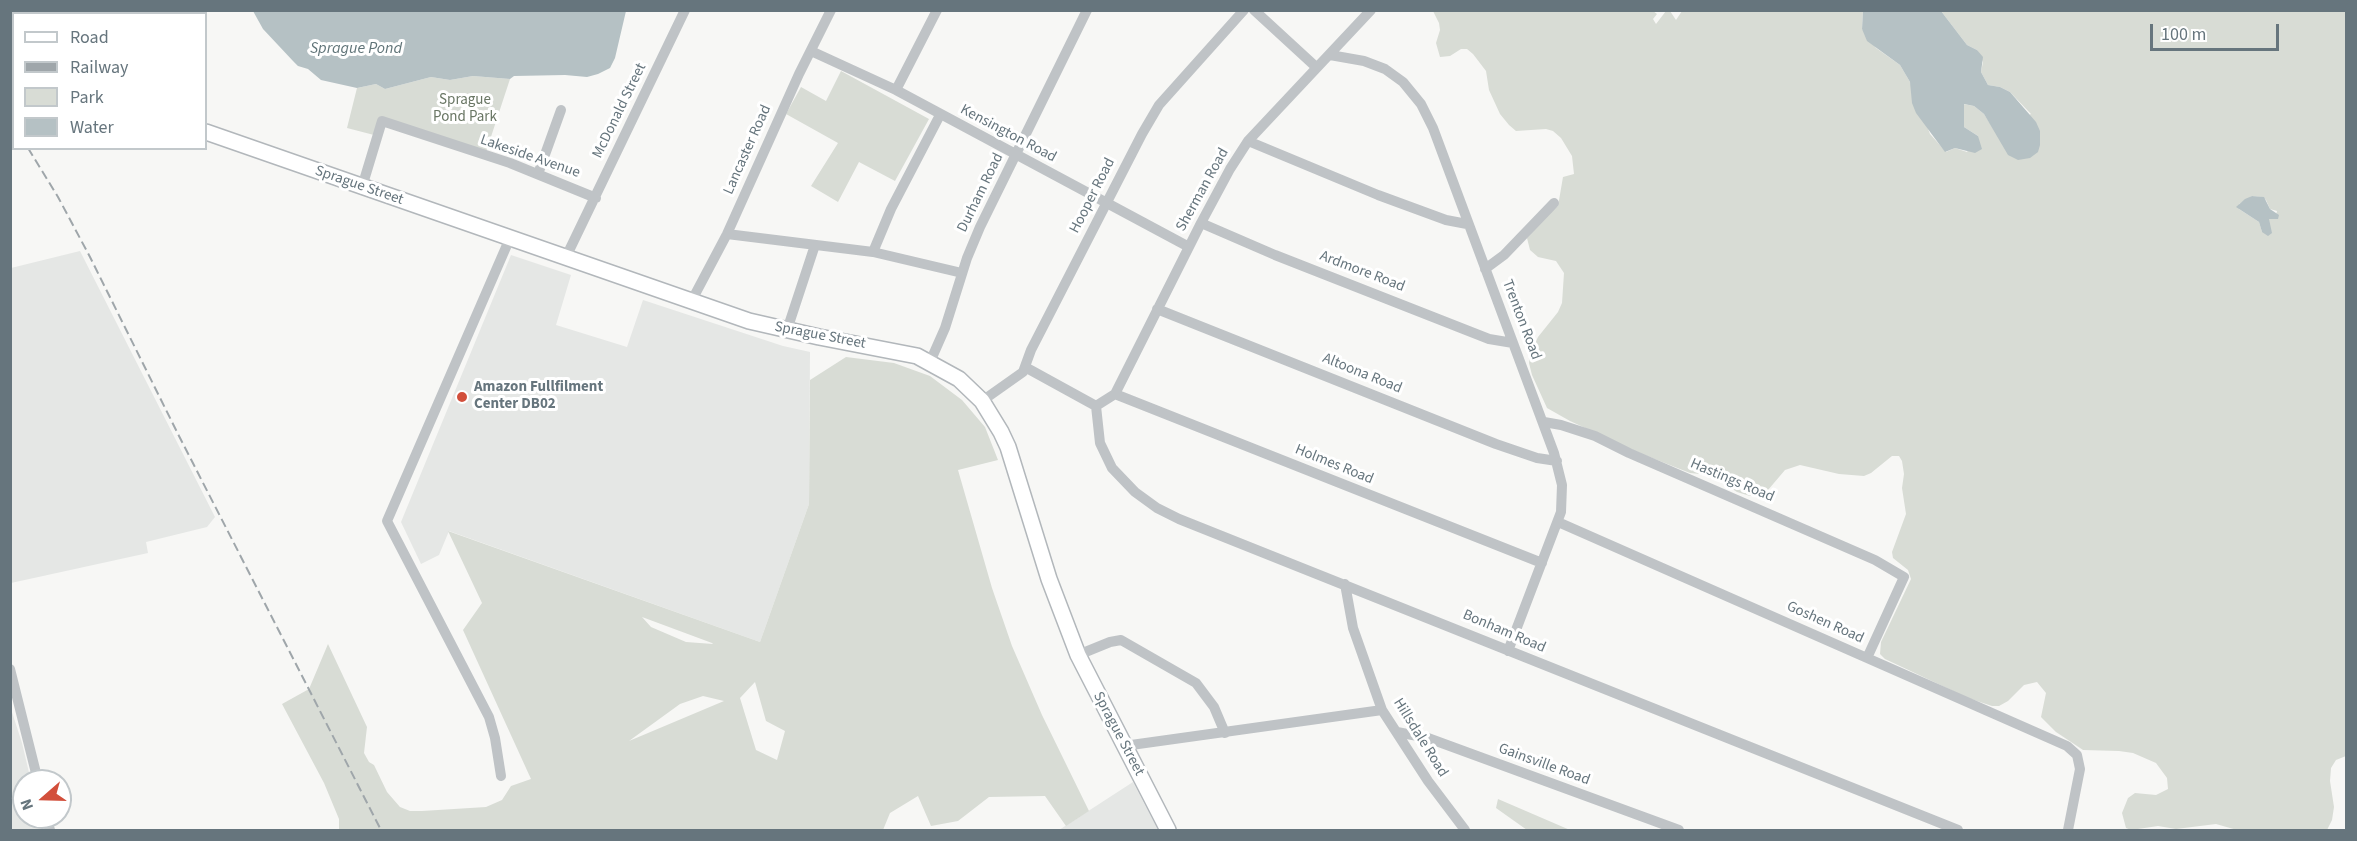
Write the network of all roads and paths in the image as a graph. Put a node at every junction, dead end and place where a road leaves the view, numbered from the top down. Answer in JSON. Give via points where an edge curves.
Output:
{"nodes":[{"id":1,"x":685,"y":10,"type":"edge"},
{"id":2,"x":831,"y":10,"type":"edge"},
{"id":3,"x":937,"y":10,"type":"edge"},
{"id":4,"x":1087,"y":10,"type":"edge"},
{"id":5,"x":1244,"y":10,"type":"edge"},
{"id":6,"x":1254,"y":10,"type":"edge"},
{"id":7,"x":1371,"y":10,"type":"edge"},
{"id":8,"x":811,"y":51,"type":"junction"},
{"id":9,"x":1330,"y":55,"type":"junction"},
{"id":10,"x":1316,"y":67,"type":"junction"},
{"id":11,"x":896,"y":90,"type":"junction"},
{"id":12,"x":561,"y":110,"type":"dead end"},
{"id":13,"x":940,"y":115,"type":"junction"},
{"id":14,"x":207,"y":132,"type":"edge"},
{"id":15,"x":1248,"y":141,"type":"junction"},
{"id":16,"x":1016,"y":154,"type":"junction"},
{"id":17,"x":538,"y":174,"type":"junction"},
{"id":18,"x":362,"y":187,"type":"junction"},
{"id":19,"x":596,"y":198,"type":"junction"},
{"id":20,"x":1554,"y":202,"type":"dead end"},
{"id":21,"x":1106,"y":203,"type":"junction"},
{"id":22,"x":1201,"y":223,"type":"junction"},
{"id":23,"x":1467,"y":224,"type":"junction"},
{"id":24,"x":727,"y":234,"type":"junction"},
{"id":25,"x":510,"y":238,"type":"junction"},
{"id":26,"x":815,"y":245,"type":"junction"},
{"id":27,"x":1189,"y":247,"type":"junction"},
{"id":28,"x":873,"y":252,"type":"junction"},
{"id":29,"x":566,"y":258,"type":"junction"},
{"id":30,"x":1485,"y":269,"type":"junction"},
{"id":31,"x":962,"y":273,"type":"junction"},
{"id":32,"x":691,"y":302,"type":"junction"},
{"id":33,"x":1157,"y":309,"type":"junction"},
{"id":34,"x":787,"y":330,"type":"junction"},
{"id":35,"x":1514,"y":344,"type":"junction"},
{"id":36,"x":930,"y":362,"type":"junction"},
{"id":37,"x":1025,"y":367,"type":"junction"},
{"id":38,"x":1115,"y":394,"type":"junction"},
{"id":39,"x":982,"y":401,"type":"junction"},
{"id":40,"x":1096,"y":406,"type":"junction"},
{"id":41,"x":1544,"y":422,"type":"junction"},
{"id":42,"x":1557,"y":461,"type":"junction"},
{"id":43,"x":1558,"y":522,"type":"junction"},
{"id":44,"x":1542,"y":563,"type":"junction"},
{"id":45,"x":1345,"y":584,"type":"junction"},
{"id":46,"x":1508,"y":651,"type":"junction"},
{"id":47,"x":1078,"y":655,"type":"junction"},
{"id":48,"x":1867,"y":658,"type":"junction"},
{"id":49,"x":10,"y":669,"type":"edge"},
{"id":50,"x":1383,"y":710,"type":"junction"},
{"id":51,"x":1397,"y":732,"type":"junction"},
{"id":52,"x":1225,"y":733,"type":"junction"},
{"id":53,"x":1124,"y":746,"type":"junction"},
{"id":54,"x":35,"y":769,"type":"edge"},
{"id":55,"x":501,"y":776,"type":"dead end"},
{"id":56,"x":1168,"y":831,"type":"edge"},
{"id":57,"x":1465,"y":831,"type":"edge"},
{"id":58,"x":1679,"y":831,"type":"edge"},
{"id":59,"x":1958,"y":831,"type":"edge"},
{"id":60,"x":2068,"y":831,"type":"edge"}],
"edges":[{"from":1,"to":19,"type":"street","name":"McDonald Street"},
{"from":2,"to":8,"type":"street","name":"Lancaster Road"},
{"from":3,"to":11,"type":"street"},
{"from":4,"to":16,"type":"street","name":"Durham Road"},
{"from":5,"to":21,"type":"street","name":"Hooper Road","via":[[1159,105]]},
{"from":6,"to":10,"type":"street"},
{"from":7,"to":9,"type":"street","name":"Sherman Road"},
{"from":8,"to":11,"type":"street","name":"Kensington Road"},
{"from":8,"to":24,"type":"street","name":"Lancaster Road"},
{"from":9,"to":10,"type":"street","name":"Sherman Road"},
{"from":9,"to":23,"type":"street","name":"Trenton Road","via":[[1380,67],[1399,78],[1414,94],[1428,116]]},
{"from":10,"to":15,"type":"street","name":"Sherman Road"},
{"from":11,"to":13,"type":"street","name":"Kensington Road"},
{"from":12,"to":17,"type":"street"},
{"from":13,"to":16,"type":"street","name":"Kensington Road"},
{"from":13,"to":28,"type":"street"},
{"from":14,"to":18,"type":"main road","name":"Sprague Street"},
{"from":15,"to":22,"type":"street","name":"Sherman Road"},
{"from":15,"to":23,"type":"street","via":[[1378,195]]},
{"from":16,"to":21,"type":"street","name":"Kensington Road"},
{"from":16,"to":31,"type":"street","name":"Durham Road"},
{"from":17,"to":18,"type":"street","name":"Lakeside Avenue","via":[[382,122]]},
{"from":17,"to":19,"type":"street","name":"Lakeside Avenue"},
{"from":18,"to":25,"type":"main road","name":"Sprague Street"},
{"from":19,"to":29,"type":"street","name":"McDonald Street"},
{"from":20,"to":30,"type":"street","via":[[1504,255]]},
{"from":21,"to":27,"type":"street","name":"Kensington Road"},
{"from":21,"to":37,"type":"street","name":"Hooper Road"},
{"from":22,"to":27,"type":"street","name":"Sherman Road"},
{"from":22,"to":35,"type":"street","name":"Ardmore Road","via":[[1489,339]]},
{"from":23,"to":30,"type":"street","name":"Trenton Road"},
{"from":24,"to":26,"type":"street"},
{"from":24,"to":32,"type":"street","name":"Lancaster Road"},
{"from":25,"to":29,"type":"main road","name":"Sprague Street"},
{"from":25,"to":55,"type":"street","via":[[387,521],[489,717]]},
{"from":26,"to":28,"type":"street"},
{"from":26,"to":34,"type":"street"},
{"from":27,"to":33,"type":"street","name":"Sherman Road"},
{"from":28,"to":31,"type":"street"},
{"from":29,"to":32,"type":"main road","name":"Sprague Street"},
{"from":30,"to":35,"type":"street","name":"Trenton Road"},
{"from":31,"to":36,"type":"street","name":"Durham Road"},
{"from":32,"to":34,"type":"main road","name":"Sprague Street"},
{"from":33,"to":38,"type":"street","name":"Sherman Road"},
{"from":33,"to":42,"type":"street","name":"Altoona Road","via":[[1478,437]]},
{"from":34,"to":36,"type":"main road","name":"Sprague Street","via":[[917,356]]},
{"from":35,"to":41,"type":"street","name":"Trenton Road"},
{"from":36,"to":39,"type":"main road","name":"Sprague Street","via":[[959,379]]},
{"from":37,"to":39,"type":"street","name":"Hooper Road","via":[[1017,378]]},
{"from":37,"to":40,"type":"street"},
{"from":38,"to":40,"type":"street"},
{"from":38,"to":44,"type":"street","name":"Holmes Road"},
{"from":39,"to":47,"type":"main road","name":"Sprague Street","via":[[1008,447],[1049,579]]},
{"from":40,"to":45,"type":"street","name":"Bonham Road","via":[[1104,453],[1116,473],[1157,508]]},
{"from":41,"to":42,"type":"street","name":"Trenton Road"},
{"from":41,"to":48,"type":"street","name":"Hastings Road","via":[[1595,436],[1864,555],[1904,577]]},
{"from":42,"to":43,"type":"street","name":"Trenton Road","via":[[1563,495]]},
{"from":43,"to":44,"type":"street","name":"Trenton Road"},
{"from":43,"to":48,"type":"street","name":"Goshen Road"},
{"from":44,"to":46,"type":"street","name":"Trenton Road"},
{"from":45,"to":46,"type":"street","name":"Bonham Road"},
{"from":45,"to":50,"type":"street","name":"Hillsdale Road","via":[[1353,628]]},
{"from":46,"to":59,"type":"street","name":"Bonham Road"},
{"from":47,"to":52,"type":"street","via":[[1121,640],[1196,682],[1214,707]]},
{"from":47,"to":53,"type":"main road","name":"Sprague Street"},
{"from":48,"to":60,"type":"street","name":"Goshen Road","via":[[2067,747],[2077,755],[2080,773]]},
{"from":49,"to":54,"type":"street"},
{"from":50,"to":51,"type":"street","name":"Hillsdale Road"},
{"from":50,"to":52,"type":"street"},
{"from":51,"to":57,"type":"street","name":"Hillsdale Road"},
{"from":51,"to":58,"type":"street","name":"Gainsville Road","via":[[1428,738]]},
{"from":52,"to":53,"type":"street"},
{"from":53,"to":56,"type":"main road","name":"Sprague Street"}]}
